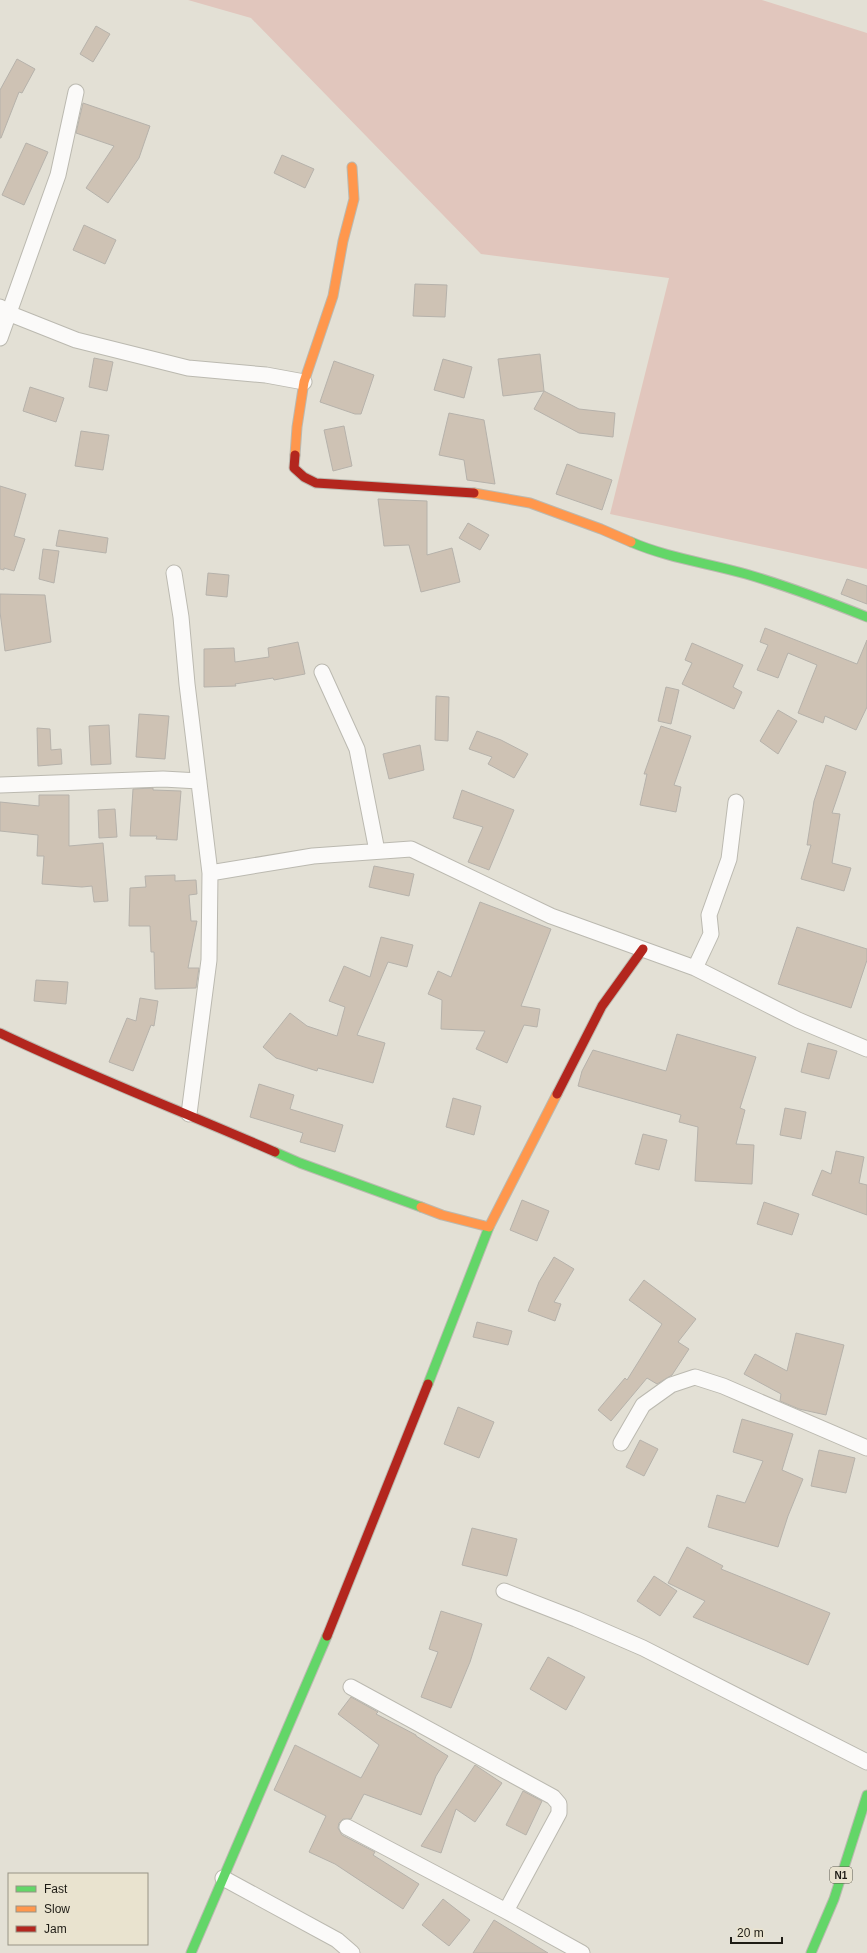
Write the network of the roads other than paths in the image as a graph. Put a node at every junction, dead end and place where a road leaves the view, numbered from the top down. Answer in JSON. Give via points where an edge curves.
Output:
{"nodes":[{"id":1,"x":76,"y":92,"type":"dead end"},
{"id":2,"x":352,"y":167,"type":"dead end"},
{"id":3,"x":4,"y":310,"type":"edge"},
{"id":4,"x":0,"y":338,"type":"edge"},
{"id":5,"x":304,"y":382,"type":"junction"},
{"id":6,"x":174,"y":573,"type":"dead end"},
{"id":7,"x":867,"y":616,"type":"edge"},
{"id":8,"x":322,"y":672,"type":"dead end"},
{"id":9,"x":199,"y":781,"type":"junction"},
{"id":10,"x":0,"y":785,"type":"edge"},
{"id":11,"x":736,"y":802,"type":"dead end"},
{"id":12,"x":377,"y":851,"type":"junction"},
{"id":13,"x":210,"y":873,"type":"junction"},
{"id":14,"x":643,"y":949,"type":"junction"},
{"id":15,"x":695,"y":968,"type":"junction"},
{"id":16,"x":0,"y":1033,"type":"edge"},
{"id":17,"x":867,"y":1048,"type":"edge"},
{"id":18,"x":189,"y":1114,"type":"junction"},
{"id":19,"x":489,"y":1227,"type":"junction"},
{"id":20,"x":621,"y":1443,"type":"dead end"},
{"id":21,"x":867,"y":1448,"type":"edge"},
{"id":22,"x":504,"y":1591,"type":"dead end"},
{"id":23,"x":351,"y":1686,"type":"dead end"},
{"id":24,"x":867,"y":1762,"type":"edge"},
{"id":25,"x":867,"y":1795,"type":"edge"},
{"id":26,"x":347,"y":1827,"type":"dead end"},
{"id":27,"x":861,"y":1837,"type":"edge"},
{"id":28,"x":223,"y":1878,"type":"junction"},
{"id":29,"x":506,"y":1911,"type":"junction"},
{"id":30,"x":191,"y":1953,"type":"edge"},
{"id":31,"x":352,"y":1953,"type":"edge"},
{"id":32,"x":582,"y":1953,"type":"edge"},
{"id":33,"x":811,"y":1953,"type":"edge"}],
"edges":[{"from":1,"to":3,"type":"street","via":[[58,176]]},
{"from":2,"to":5,"type":"main road","via":[[354,199],[333,296]]},
{"from":3,"to":4,"type":"street"},
{"from":3,"to":5,"type":"street","via":[[76,340],[188,368],[266,375]]},
{"from":5,"to":7,"type":"main road","via":[[294,468],[308,480],[316,483],[470,492],[530,503],[601,529],[651,551],[746,574]]},
{"from":6,"to":9,"type":"street"},
{"from":8,"to":12,"type":"street","via":[[357,749]]},
{"from":9,"to":10,"type":"street","via":[[163,779]]},
{"from":9,"to":13,"type":"street"},
{"from":11,"to":15,"type":"street","via":[[729,859],[709,915],[711,934]]},
{"from":12,"to":13,"type":"street","via":[[313,856]]},
{"from":12,"to":14,"type":"street","via":[[411,849],[551,916]]},
{"from":13,"to":18,"type":"street","via":[[209,960]]},
{"from":14,"to":15,"type":"street"},
{"from":14,"to":19,"type":"main road","via":[[602,1006]]},
{"from":15,"to":17,"type":"street","via":[[798,1020]]},
{"from":16,"to":18,"type":"main road","via":[[58,1061]]},
{"from":18,"to":19,"type":"main road","via":[[315,1168],[442,1216]]},
{"from":19,"to":28,"type":"main road","via":[[400,1462]]},
{"from":20,"to":21,"type":"street","via":[[643,1405],[671,1385],[695,1377],[723,1386]]},
{"from":22,"to":24,"type":"street","via":[[643,1648]]},
{"from":23,"to":29,"type":"street","via":[[554,1797],[559,1804],[559,1812]]},
{"from":25,"to":27,"type":"main road","number":"N1"},
{"from":26,"to":29,"type":"street"},
{"from":27,"to":33,"type":"main road","number":"N1"},
{"from":28,"to":30,"type":"main road"},
{"from":28,"to":31,"type":"street","via":[[338,1940]]},
{"from":29,"to":32,"type":"street"}]}
